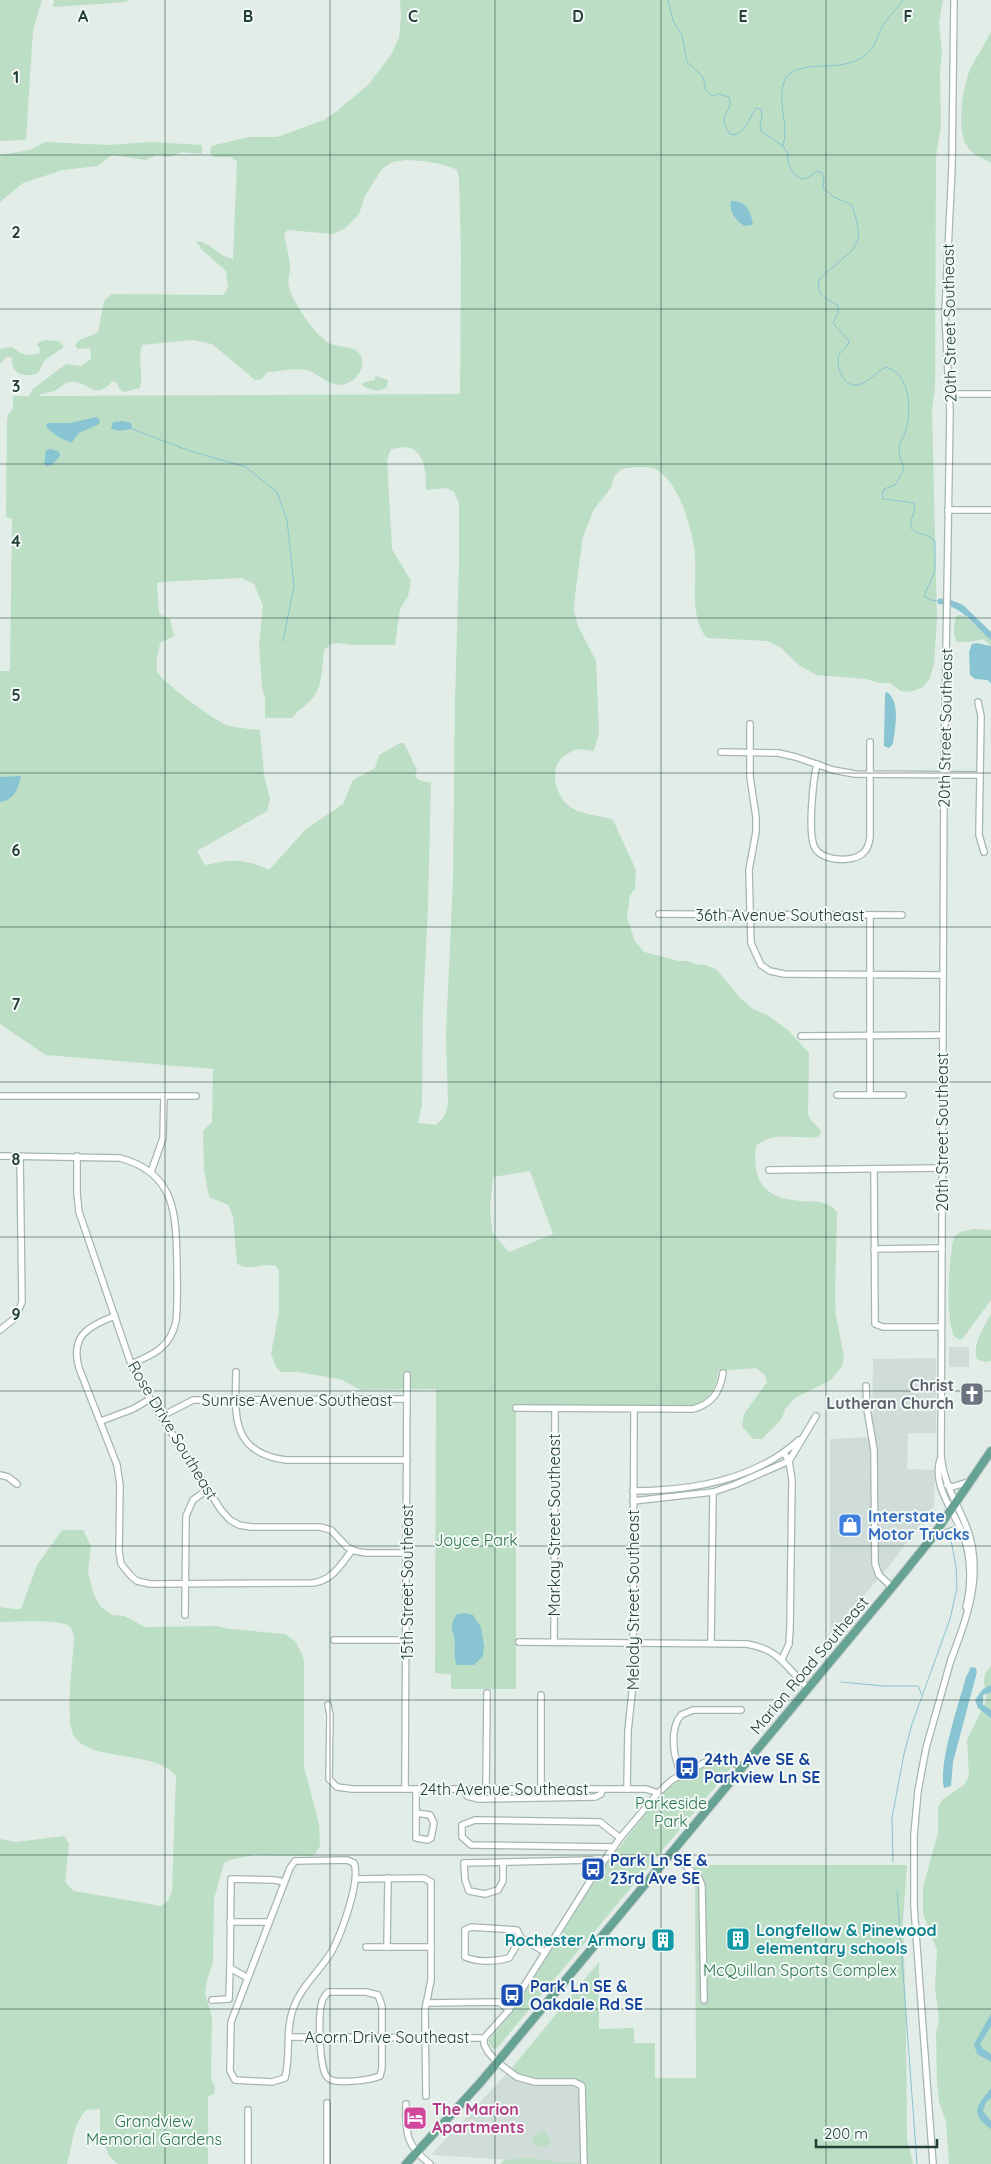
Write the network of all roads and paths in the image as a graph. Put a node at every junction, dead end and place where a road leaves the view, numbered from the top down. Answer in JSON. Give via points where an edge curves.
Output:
{"nodes":[{"id":1,"x":954,"y":0,"type":"edge"},
{"id":2,"x":950,"y":394,"type":"junction"},
{"id":3,"x":991,"y":394,"type":"edge"},
{"id":4,"x":948,"y":510,"type":"junction"},
{"id":5,"x":991,"y":510,"type":"edge"},
{"id":6,"x":978,"y":702,"type":"dead end"},
{"id":7,"x":750,"y":724,"type":"dead end"},
{"id":8,"x":870,"y":742,"type":"dead end"},
{"id":9,"x":721,"y":752,"type":"dead end"},
{"id":10,"x":750,"y":753,"type":"junction"},
{"id":11,"x":817,"y":764,"type":"junction"},
{"id":12,"x":870,"y":775,"type":"junction"},
{"id":13,"x":944,"y":775,"type":"junction"},
{"id":14,"x":980,"y":776,"type":"junction"},
{"id":15,"x":984,"y":852,"type":"dead end"},
{"id":16,"x":659,"y":914,"type":"dead end"},
{"id":17,"x":750,"y":915,"type":"junction"},
{"id":18,"x":870,"y":915,"type":"junction"},
{"id":19,"x":902,"y":915,"type":"dead end"},
{"id":20,"x":870,"y":974,"type":"junction"},
{"id":21,"x":943,"y":975,"type":"junction"},
{"id":22,"x":870,"y":1035,"type":"junction"},
{"id":23,"x":942,"y":1035,"type":"junction"},
{"id":24,"x":801,"y":1036,"type":"dead end"},
{"id":25,"x":837,"y":1095,"type":"dead end"},
{"id":26,"x":870,"y":1095,"type":"junction"},
{"id":27,"x":903,"y":1095,"type":"dead end"},
{"id":28,"x":0,"y":1096,"type":"edge"},
{"id":29,"x":164,"y":1096,"type":"junction"},
{"id":30,"x":196,"y":1096,"type":"dead end"},
{"id":31,"x":0,"y":1156,"type":"edge"},
{"id":32,"x":20,"y":1156,"type":"junction"},
{"id":33,"x":77,"y":1156,"type":"junction"},
{"id":34,"x":942,"y":1168,"type":"junction"},
{"id":35,"x":874,"y":1169,"type":"junction"},
{"id":36,"x":769,"y":1170,"type":"dead end"},
{"id":37,"x":151,"y":1172,"type":"junction"},
{"id":38,"x":874,"y":1248,"type":"junction"},
{"id":39,"x":942,"y":1248,"type":"junction"},
{"id":40,"x":115,"y":1316,"type":"junction"},
{"id":41,"x":941,"y":1327,"type":"junction"},
{"id":42,"x":0,"y":1330,"type":"edge"},
{"id":43,"x":131,"y":1364,"type":"junction"},
{"id":44,"x":236,"y":1372,"type":"dead end"},
{"id":45,"x":723,"y":1373,"type":"dead end"},
{"id":46,"x":408,"y":1375,"type":"dead end"},
{"id":47,"x":866,"y":1386,"type":"dead end"},
{"id":48,"x":150,"y":1399,"type":"junction"},
{"id":49,"x":407,"y":1399,"type":"junction"},
{"id":50,"x":235,"y":1400,"type":"junction"},
{"id":51,"x":516,"y":1408,"type":"dead end"},
{"id":52,"x":555,"y":1408,"type":"junction"},
{"id":53,"x":634,"y":1409,"type":"junction"},
{"id":54,"x":162,"y":1416,"type":"junction"},
{"id":55,"x":816,"y":1416,"type":"dead end"},
{"id":56,"x":101,"y":1421,"type":"junction"},
{"id":57,"x":803,"y":1436,"type":"junction"},
{"id":58,"x":991,"y":1451,"type":"edge"},
{"id":59,"x":784,"y":1453,"type":"junction"},
{"id":60,"x":941,"y":1455,"type":"junction"},
{"id":61,"x":407,"y":1460,"type":"junction"},
{"id":62,"x":789,"y":1461,"type":"junction"},
{"id":63,"x":0,"y":1475,"type":"edge"},
{"id":64,"x":971,"y":1482,"type":"junction"},
{"id":65,"x":18,"y":1484,"type":"dead end"},
{"id":66,"x":947,"y":1485,"type":"junction"},
{"id":67,"x":208,"y":1489,"type":"junction"},
{"id":68,"x":633,"y":1491,"type":"junction"},
{"id":69,"x":713,"y":1492,"type":"junction"},
{"id":70,"x":633,"y":1501,"type":"junction"},
{"id":71,"x":954,"y":1507,"type":"junction"},
{"id":72,"x":962,"y":1534,"type":"junction"},
{"id":73,"x":931,"y":1539,"type":"junction"},
{"id":74,"x":352,"y":1550,"type":"junction"},
{"id":75,"x":407,"y":1553,"type":"junction"},
{"id":76,"x":185,"y":1584,"type":"junction"},
{"id":77,"x":892,"y":1587,"type":"junction"},
{"id":78,"x":185,"y":1615,"type":"dead end"},
{"id":79,"x":334,"y":1640,"type":"dead end"},
{"id":80,"x":406,"y":1640,"type":"junction"},
{"id":81,"x":519,"y":1642,"type":"dead end"},
{"id":82,"x":554,"y":1642,"type":"junction"},
{"id":83,"x":633,"y":1643,"type":"junction"},
{"id":84,"x":711,"y":1643,"type":"junction"},
{"id":85,"x":782,"y":1659,"type":"junction"},
{"id":86,"x":951,"y":1660,"type":"junction"},
{"id":87,"x":808,"y":1688,"type":"junction"},
{"id":88,"x":487,"y":1693,"type":"dead end"},
{"id":89,"x":541,"y":1695,"type":"dead end"},
{"id":90,"x":328,"y":1705,"type":"dead end"},
{"id":91,"x":741,"y":1710,"type":"dead end"},
{"id":92,"x":742,"y":1768,"type":"junction"},
{"id":93,"x":682,"y":1774,"type":"junction"},
{"id":94,"x":406,"y":1789,"type":"junction"},
{"id":95,"x":416,"y":1789,"type":"junction"},
{"id":96,"x":464,"y":1789,"type":"junction"},
{"id":97,"x":486,"y":1789,"type":"junction"},
{"id":98,"x":541,"y":1789,"type":"junction"},
{"id":99,"x":628,"y":1789,"type":"junction"},
{"id":100,"x":602,"y":1790,"type":"junction"},
{"id":101,"x":658,"y":1793,"type":"junction"},
{"id":102,"x":541,"y":1798,"type":"junction"},
{"id":103,"x":416,"y":1813,"type":"junction"},
{"id":104,"x":620,"y":1838,"type":"junction"},
{"id":105,"x":614,"y":1847,"type":"junction"},
{"id":106,"x":671,"y":1852,"type":"junction"},
{"id":107,"x":503,"y":1862,"type":"junction"},
{"id":108,"x":602,"y":1865,"type":"junction"},
{"id":109,"x":388,"y":1878,"type":"junction"},
{"id":110,"x":357,"y":1879,"type":"junction"},
{"id":111,"x":284,"y":1882,"type":"junction"},
{"id":112,"x":230,"y":1922,"type":"junction"},
{"id":113,"x":269,"y":1922,"type":"junction"},
{"id":114,"x":521,"y":1938,"type":"junction"},
{"id":115,"x":366,"y":1947,"type":"dead end"},
{"id":116,"x":387,"y":1947,"type":"junction"},
{"id":117,"x":431,"y":1947,"type":"junction"},
{"id":118,"x":545,"y":1952,"type":"junction"},
{"id":119,"x":230,"y":1968,"type":"junction"},
{"id":120,"x":248,"y":1978,"type":"junction"},
{"id":121,"x":212,"y":2000,"type":"dead end"},
{"id":122,"x":704,"y":2000,"type":"dead end"},
{"id":123,"x":426,"y":2003,"type":"junction"},
{"id":124,"x":509,"y":2010,"type":"junction"},
{"id":125,"x":425,"y":2036,"type":"junction"},
{"id":126,"x":289,"y":2037,"type":"junction"},
{"id":127,"x":321,"y":2037,"type":"junction"},
{"id":128,"x":382,"y":2037,"type":"junction"},
{"id":129,"x":484,"y":2038,"type":"junction"},
{"id":130,"x":497,"y":2062,"type":"junction"},
{"id":131,"x":426,"y":2096,"type":"dead end"},
{"id":132,"x":327,"y":2103,"type":"dead end"},
{"id":133,"x":406,"y":2104,"type":"dead end"},
{"id":134,"x":248,"y":2110,"type":"dead end"},
{"id":135,"x":417,"y":2152,"type":"junction"},
{"id":136,"x":248,"y":2164,"type":"edge"},
{"id":137,"x":327,"y":2164,"type":"edge"},
{"id":138,"x":406,"y":2164,"type":"edge"},
{"id":139,"x":430,"y":2164,"type":"edge"},
{"id":140,"x":584,"y":2164,"type":"edge"},
{"id":141,"x":933,"y":2164,"type":"edge"}],
"edges":[{"from":1,"to":2,"type":"street","name":"20th Street Southeast","via":[[952,167],[945,313]]},
{"from":2,"to":3,"type":"street"},
{"from":2,"to":4,"type":"street","name":"20th Street Southeast"},
{"from":4,"to":5,"type":"street"},
{"from":4,"to":13,"type":"street","name":"20th Street Southeast"},
{"from":6,"to":14,"type":"street","via":[[981,716]]},
{"from":7,"to":10,"type":"street"},
{"from":8,"to":12,"type":"street"},
{"from":9,"to":10,"type":"street"},
{"from":10,"to":11,"type":"street","via":[[778,754]]},
{"from":10,"to":17,"type":"street","via":[[756,832],[750,870]]},
{"from":11,"to":12,"type":"street","via":[[833,770]]},
{"from":11,"to":12,"type":"street","via":[[813,781],[812,835],[814,847],[829,858],[851,858],[862,855],[868,848]]},
{"from":12,"to":13,"type":"street"},
{"from":13,"to":14,"type":"street"},
{"from":13,"to":21,"type":"street","name":"20th Street Southeast"},
{"from":14,"to":15,"type":"street","via":[[979,836]]},
{"from":16,"to":17,"type":"street","name":"36th Avenue Southeast"},
{"from":17,"to":18,"type":"street","name":"36th Avenue Southeast"},
{"from":17,"to":20,"type":"street","via":[[751,943],[761,965],[770,971],[784,974]]},
{"from":18,"to":19,"type":"street","name":"36th Avenue Southeast"},
{"from":18,"to":20,"type":"street"},
{"from":20,"to":21,"type":"street"},
{"from":20,"to":22,"type":"street"},
{"from":21,"to":23,"type":"street","name":"20th Street Southeast"},
{"from":22,"to":23,"type":"street"},
{"from":22,"to":24,"type":"street"},
{"from":22,"to":26,"type":"street"},
{"from":23,"to":34,"type":"street","name":"20th Street Southeast"},
{"from":25,"to":26,"type":"street"},
{"from":26,"to":27,"type":"street"},
{"from":28,"to":29,"type":"street"},
{"from":29,"to":30,"type":"street"},
{"from":29,"to":37,"type":"street","via":[[163,1138]]},
{"from":31,"to":32,"type":"street"},
{"from":32,"to":33,"type":"street"},
{"from":32,"to":42,"type":"street","via":[[22,1302],[15,1318]]},
{"from":33,"to":37,"type":"street","via":[[120,1158]]},
{"from":33,"to":40,"type":"street","name":"Rose Drive Southeast","via":[[79,1212]]},
{"from":34,"to":35,"type":"street"},
{"from":34,"to":39,"type":"street","name":"20th Street Southeast"},
{"from":35,"to":36,"type":"street"},
{"from":35,"to":38,"type":"street"},
{"from":37,"to":43,"type":"street","via":[[167,1192],[175,1212],[177,1313],[175,1329],[167,1344],[153,1355]]},
{"from":38,"to":39,"type":"street"},
{"from":38,"to":41,"type":"street","via":[[876,1325]]},
{"from":39,"to":41,"type":"street","name":"20th Street Southeast"},
{"from":40,"to":43,"type":"street","name":"Rose Drive Southeast"},
{"from":40,"to":56,"type":"street","via":[[88,1328],[77,1349],[79,1368]]},
{"from":41,"to":60,"type":"street","name":"20th Street Southeast"},
{"from":43,"to":48,"type":"street","name":"Rose Drive Southeast"},
{"from":44,"to":50,"type":"street"},
{"from":45,"to":53,"type":"street","via":[[717,1394],[700,1407]]},
{"from":46,"to":49,"type":"street","name":"15th Street Southeast"},
{"from":47,"to":77,"type":"street","via":[[874,1450],[875,1564],[879,1575]]},
{"from":48,"to":54,"type":"street","name":"Rose Drive Southeast"},
{"from":48,"to":56,"type":"street"},
{"from":49,"to":50,"type":"street","name":"Sunrise Avenue Southeast"},
{"from":49,"to":61,"type":"street","name":"15th Street Southeast"},
{"from":50,"to":54,"type":"street","name":"Sunrise Avenue Southeast","via":[[193,1400]]},
{"from":50,"to":61,"type":"street","via":[[240,1432],[256,1451],[270,1458]]},
{"from":51,"to":52,"type":"street"},
{"from":52,"to":53,"type":"street"},
{"from":52,"to":82,"type":"street","name":"Markay Street Southeast"},
{"from":53,"to":68,"type":"street","name":"Melody Street Southeast"},
{"from":54,"to":67,"type":"street","name":"Rose Drive Southeast"},
{"from":55,"to":57,"type":"street"},
{"from":56,"to":76,"type":"street","via":[[119,1475],[119,1551],[124,1569],[144,1583]]},
{"from":57,"to":59,"type":"street"},
{"from":57,"to":62,"type":"street"},
{"from":58,"to":64,"type":"main road","name":"Marion Road Southeast"},
{"from":59,"to":62,"type":"street"},
{"from":59,"to":68,"type":"street","via":[[760,1466],[713,1483],[680,1489]]},
{"from":60,"to":66,"type":"street","name":"20th Street Southeast"},
{"from":60,"to":71,"type":"street","name":"20th Street Southeast","via":[[938,1480]]},
{"from":61,"to":75,"type":"street","name":"15th Street Southeast"},
{"from":62,"to":69,"type":"street"},
{"from":62,"to":85,"type":"street","via":[[792,1480],[790,1634]]},
{"from":63,"to":65,"type":"street"},
{"from":64,"to":66,"type":"street","via":[[952,1487]]},
{"from":64,"to":71,"type":"main road","name":"Marion Road Southeast"},
{"from":66,"to":71,"type":"street","name":"20th Street Southeast"},
{"from":67,"to":74,"type":"street","name":"Rose Drive Southeast","via":[[221,1510],[235,1523],[251,1527],[327,1528]]},
{"from":67,"to":76,"type":"street","via":[[193,1500],[186,1516]]},
{"from":68,"to":70,"type":"street","name":"Melody Street Southeast"},
{"from":69,"to":70,"type":"street"},
{"from":69,"to":84,"type":"street"},
{"from":70,"to":83,"type":"street","name":"Melody Street Southeast"},
{"from":71,"to":72,"type":"street","name":"20th Street Southeast"},
{"from":71,"to":73,"type":"main road","name":"Marion Road Southeast"},
{"from":71,"to":86,"type":"street","name":"20th Street Southeast","via":[[972,1546],[975,1580]]},
{"from":72,"to":73,"type":"street","via":[[952,1530]]},
{"from":72,"to":86,"type":"street","name":"20th Street Southeast","via":[[968,1557],[969,1590]]},
{"from":73,"to":77,"type":"main road","name":"Marion Road Southeast"},
{"from":74,"to":75,"type":"street"},
{"from":74,"to":76,"type":"street","via":[[339,1568],[319,1582]]},
{"from":75,"to":80,"type":"street","name":"15th Street Southeast"},
{"from":76,"to":78,"type":"street"},
{"from":77,"to":87,"type":"main road","name":"Marion Road Southeast"},
{"from":79,"to":80,"type":"street"},
{"from":80,"to":94,"type":"street","name":"15th Street Southeast"},
{"from":81,"to":82,"type":"street"},
{"from":82,"to":83,"type":"street"},
{"from":83,"to":84,"type":"street"},
{"from":83,"to":99,"type":"street","name":"Melody Street Southeast"},
{"from":84,"to":85,"type":"street","via":[[760,1646]]},
{"from":85,"to":87,"type":"street"},
{"from":86,"to":141,"type":"street","name":"20th Street Southeast","via":[[926,1748],[914,1835],[914,1906]]},
{"from":87,"to":92,"type":"main road","name":"Marion Road Southeast"},
{"from":88,"to":97,"type":"street"},
{"from":89,"to":98,"type":"street"},
{"from":90,"to":94,"type":"street","name":"24th Avenue Southeast","via":[[329,1779],[332,1784],[344,1789]]},
{"from":91,"to":93,"type":"street","via":[[693,1710],[681,1715],[675,1727],[675,1755]]},
{"from":92,"to":93,"type":"street","via":[[726,1758],[716,1757]]},
{"from":92,"to":106,"type":"main road","name":"Marion Road Southeast"},
{"from":93,"to":101,"type":"street"},
{"from":94,"to":95,"type":"street","name":"24th Avenue Southeast"},
{"from":95,"to":96,"type":"street","name":"24th Avenue Southeast"},
{"from":95,"to":103,"type":"street"},
{"from":96,"to":97,"type":"street","name":"24th Avenue Southeast"},
{"from":96,"to":102,"type":"street","via":[[464,1793],[472,1798]]},
{"from":97,"to":98,"type":"street","name":"24th Avenue Southeast"},
{"from":98,"to":100,"type":"street","name":"24th Avenue Southeast"},
{"from":98,"to":102,"type":"street"},
{"from":99,"to":100,"type":"street","name":"24th Avenue Southeast"},
{"from":99,"to":101,"type":"street","name":"24th Avenue Southeast","via":[[649,1789]]},
{"from":100,"to":102,"type":"street","via":[[595,1797]]},
{"from":101,"to":104,"type":"street"},
{"from":103,"to":103,"type":"street","via":[[430,1814],[434,1823],[428,1840],[416,1838]]},
{"from":104,"to":105,"type":"street"},
{"from":104,"to":105,"type":"street","via":[[600,1822],[475,1820],[462,1825],[462,1837],[471,1845]]},
{"from":105,"to":108,"type":"street"},
{"from":106,"to":122,"type":"street","via":[[699,1878],[702,1886]]},
{"from":106,"to":130,"type":"main road","name":"Marion Road Southeast"},
{"from":107,"to":107,"type":"street","via":[[503,1881],[498,1890],[485,1894],[469,1891],[464,1863]]},
{"from":107,"to":108,"type":"street","via":[[591,1860]]},
{"from":108,"to":118,"type":"street"},
{"from":109,"to":110,"type":"street"},
{"from":109,"to":116,"type":"street"},
{"from":109,"to":117,"type":"street","via":[[424,1878],[431,1882]]},
{"from":110,"to":111,"type":"street","via":[[354,1863],[347,1860],[295,1861]]},
{"from":110,"to":126,"type":"street","via":[[332,1951],[293,2009]]},
{"from":111,"to":112,"type":"street","via":[[231,1879]]},
{"from":111,"to":113,"type":"street"},
{"from":112,"to":113,"type":"street"},
{"from":112,"to":119,"type":"street"},
{"from":113,"to":120,"type":"street"},
{"from":114,"to":114,"type":"street","via":[[510,1958],[475,1961],[465,1957],[465,1930],[471,1927],[512,1928]]},
{"from":114,"to":118,"type":"street"},
{"from":115,"to":116,"type":"street"},
{"from":116,"to":117,"type":"street"},
{"from":117,"to":123,"type":"street","via":[[431,1980]]},
{"from":118,"to":124,"type":"street"},
{"from":119,"to":120,"type":"street"},
{"from":119,"to":121,"type":"street","via":[[229,1999]]},
{"from":120,"to":126,"type":"street","via":[[232,2022],[230,2071],[235,2080],[272,2082],[285,2078]]},
{"from":123,"to":124,"type":"street","via":[[499,2002]]},
{"from":123,"to":125,"type":"street"},
{"from":124,"to":129,"type":"street"},
{"from":125,"to":128,"type":"street","name":"Acorn Drive Southeast"},
{"from":125,"to":129,"type":"street","name":"Acorn Drive Southeast"},
{"from":125,"to":131,"type":"street"},
{"from":126,"to":127,"type":"street","name":"Acorn Drive Southeast"},
{"from":127,"to":128,"type":"street","name":"Acorn Drive Southeast"},
{"from":127,"to":128,"type":"street","via":[[322,2069],[333,2081],[372,2080],[380,2076]]},
{"from":127,"to":128,"type":"street","via":[[322,2001],[328,1992],[378,1995],[382,2006]]},
{"from":129,"to":130,"type":"street","via":[[485,2047]]},
{"from":130,"to":135,"type":"main road","name":"Marion Road Southeast"},
{"from":130,"to":140,"type":"street","via":[[522,2080],[574,2082],[582,2086]]},
{"from":132,"to":137,"type":"street"},
{"from":133,"to":135,"type":"street","via":[[406,2134]]},
{"from":134,"to":136,"type":"street"},
{"from":135,"to":138,"type":"main road","name":"Marion Road Southeast"},
{"from":135,"to":139,"type":"street"}]}
